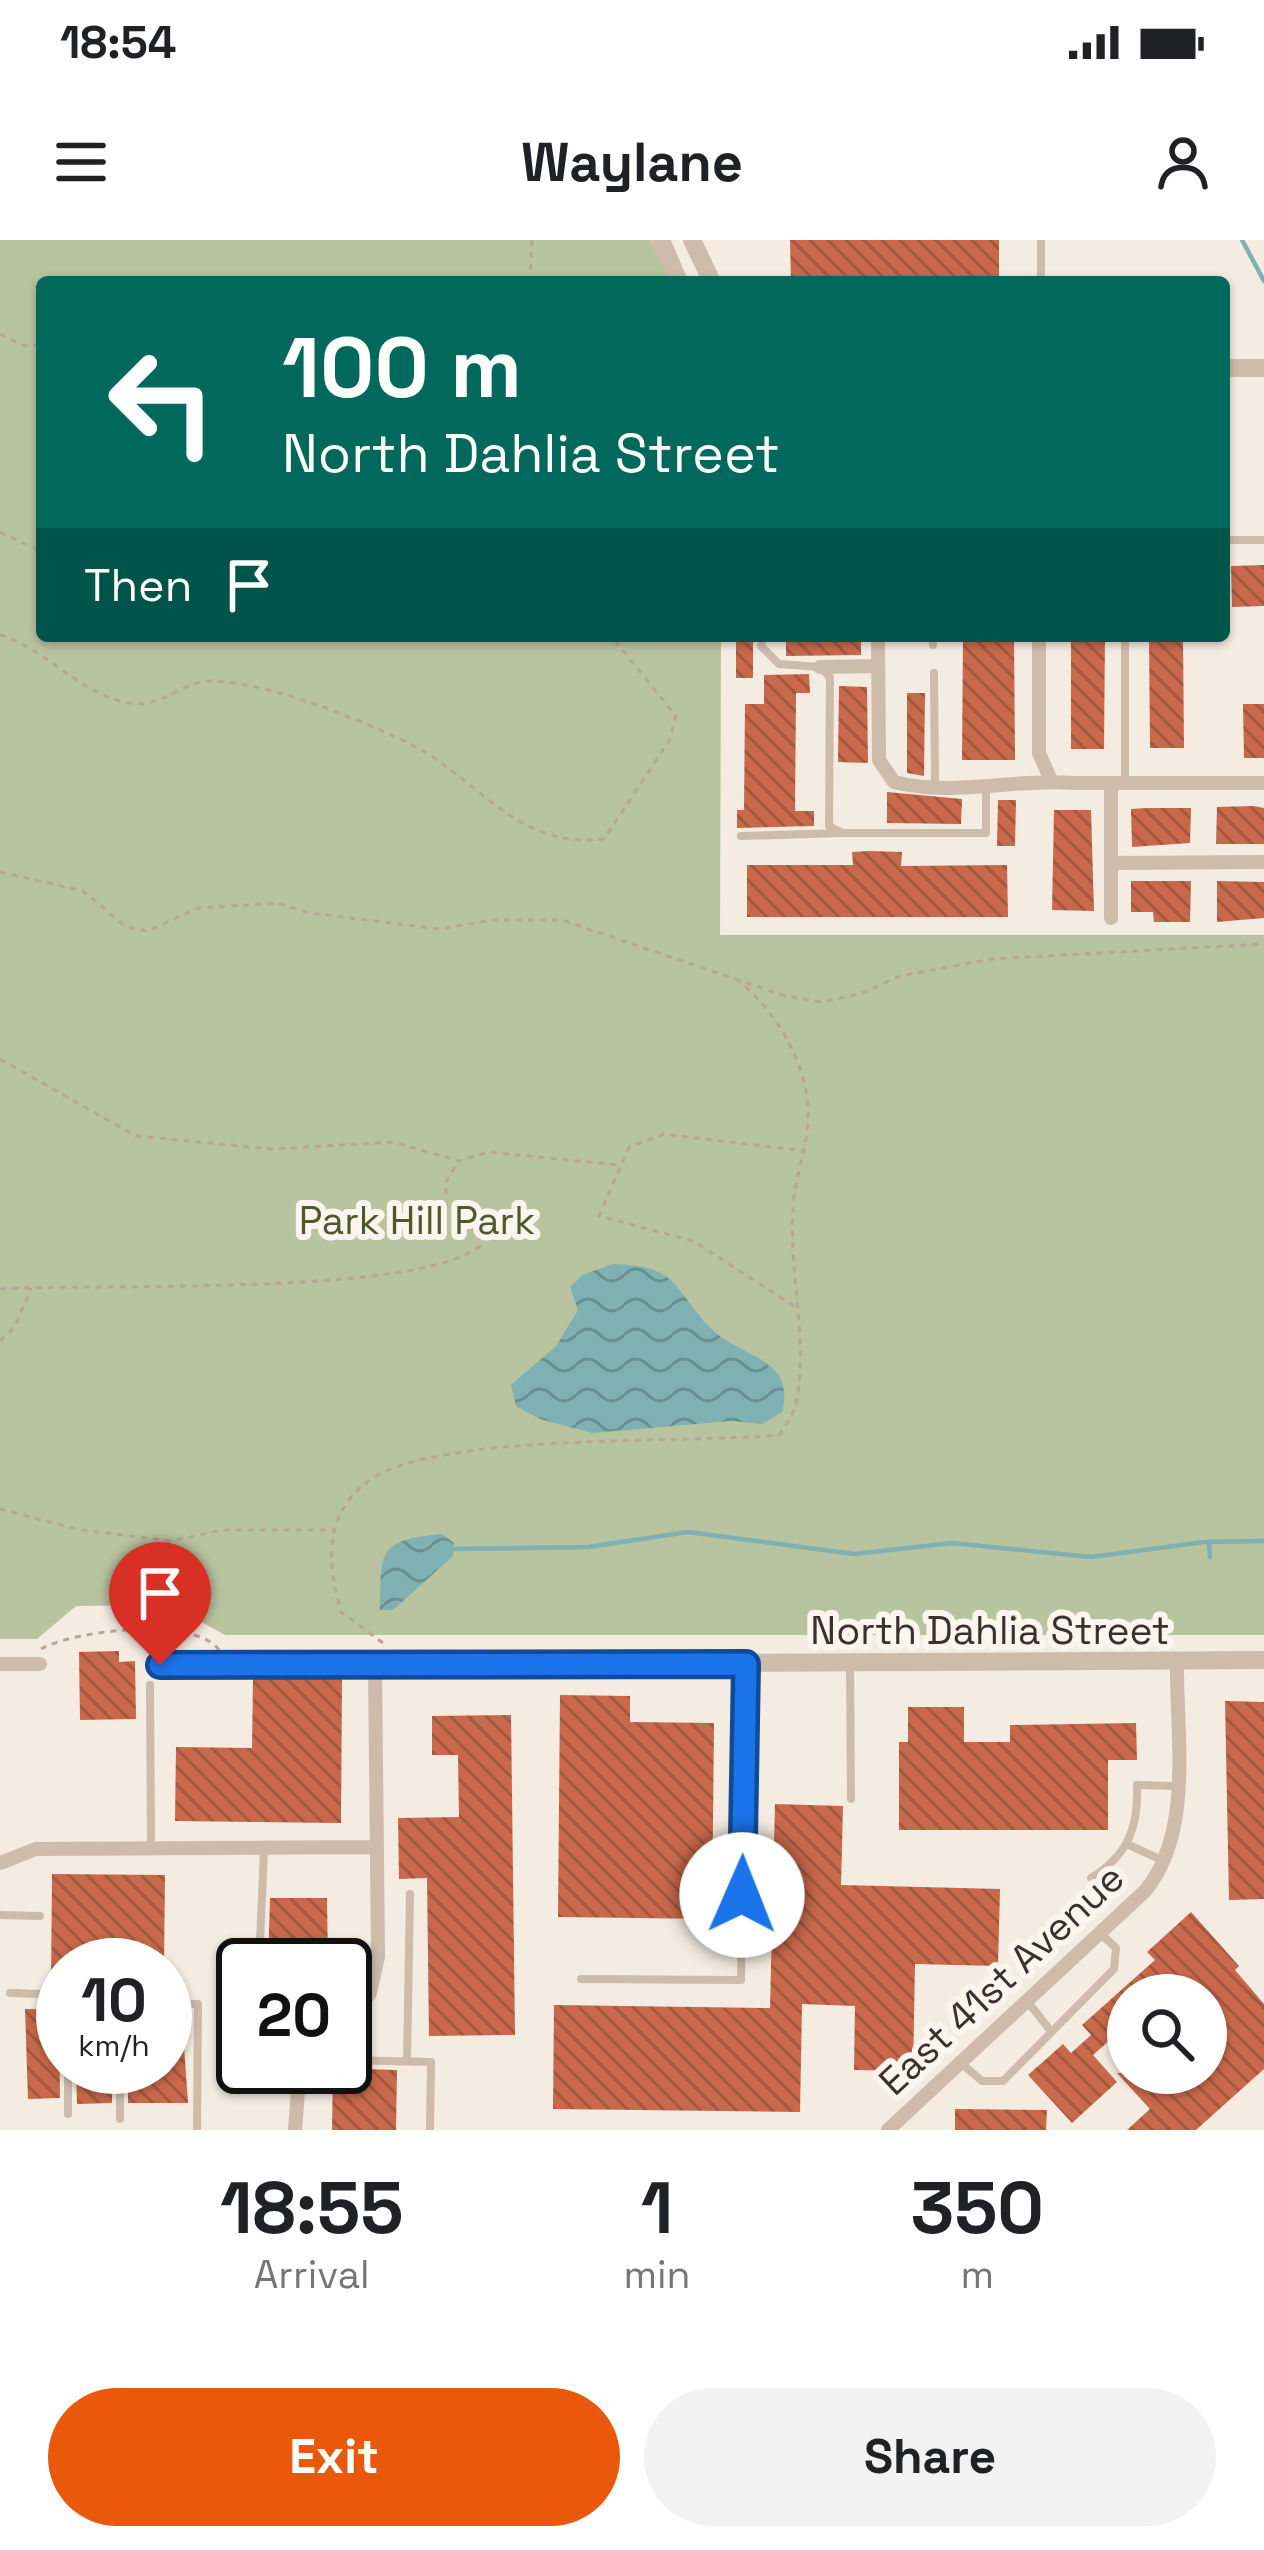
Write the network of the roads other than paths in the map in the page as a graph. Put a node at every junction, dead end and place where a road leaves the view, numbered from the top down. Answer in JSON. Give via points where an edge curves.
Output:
{"nodes":[{"id":1,"x":661,"y":240,"type":"edge"},
{"id":2,"x":692,"y":240,"type":"edge"},
{"id":3,"x":1041,"y":240,"type":"edge"},
{"id":4,"x":677,"y":276,"type":"edge"},
{"id":5,"x":709,"y":276,"type":"edge"},
{"id":6,"x":1041,"y":276,"type":"edge"},
{"id":7,"x":1230,"y":368,"type":"edge"},
{"id":8,"x":1264,"y":368,"type":"edge"},
{"id":9,"x":1230,"y":540,"type":"edge"},
{"id":10,"x":1264,"y":540,"type":"edge"},
{"id":11,"x":762,"y":642,"type":"edge"},
{"id":12,"x":878,"y":642,"type":"edge"},
{"id":13,"x":1039,"y":642,"type":"edge"},
{"id":14,"x":1125,"y":642,"type":"edge"},
{"id":15,"x":878,"y":666,"type":"junction"},
{"id":16,"x":820,"y":667,"type":"junction"},
{"id":17,"x":934,"y":673,"type":"dead end"},
{"id":18,"x":1050,"y":778,"type":"junction"},
{"id":19,"x":1118,"y":783,"type":"junction"},
{"id":20,"x":1264,"y":783,"type":"edge"},
{"id":21,"x":986,"y":784,"type":"junction"},
{"id":22,"x":934,"y":785,"type":"junction"},
{"id":23,"x":843,"y":832,"type":"junction"},
{"id":24,"x":742,"y":836,"type":"dead end"},
{"id":25,"x":1111,"y":862,"type":"junction"},
{"id":26,"x":1264,"y":862,"type":"edge"},
{"id":27,"x":1111,"y":918,"type":"dead end"},
{"id":28,"x":1177,"y":1662,"type":"junction"},
{"id":29,"x":1257,"y":1662,"type":"edge"},
{"id":30,"x":7,"y":1664,"type":"edge"},
{"id":31,"x":40,"y":1664,"type":"dead end"},
{"id":32,"x":746,"y":1664,"type":"junction"},
{"id":33,"x":850,"y":1664,"type":"junction"},
{"id":34,"x":160,"y":1665,"type":"dead end"},
{"id":35,"x":375,"y":1665,"type":"junction"},
{"id":36,"x":150,"y":1685,"type":"dead end"},
{"id":37,"x":1176,"y":1786,"type":"junction"},
{"id":38,"x":851,"y":1799,"type":"dead end"},
{"id":39,"x":1127,"y":1844,"type":"junction"},
{"id":40,"x":376,"y":1847,"type":"junction"},
{"id":41,"x":151,"y":1848,"type":"junction"},
{"id":42,"x":264,"y":1848,"type":"junction"},
{"id":43,"x":1165,"y":1862,"type":"junction"},
{"id":44,"x":0,"y":1863,"type":"edge"},
{"id":45,"x":1091,"y":1878,"type":"dead end"},
{"id":46,"x":410,"y":1894,"type":"dead end"},
{"id":47,"x":0,"y":1916,"type":"edge"},
{"id":48,"x":40,"y":1916,"type":"dead end"},
{"id":49,"x":1100,"y":1933,"type":"junction"},
{"id":50,"x":261,"y":1938,"type":"edge"},
{"id":51,"x":581,"y":1979,"type":"dead end"},
{"id":52,"x":372,"y":1982,"type":"edge"},
{"id":53,"x":10,"y":1993,"type":"dead end"},
{"id":54,"x":36,"y":1994,"type":"edge"},
{"id":55,"x":1027,"y":2001,"type":"junction"},
{"id":56,"x":192,"y":2004,"type":"edge"},
{"id":57,"x":1051,"y":2030,"type":"junction"},
{"id":58,"x":372,"y":2060,"type":"edge"},
{"id":59,"x":407,"y":2061,"type":"junction"},
{"id":60,"x":961,"y":2062,"type":"junction"},
{"id":61,"x":68,"y":2094,"type":"edge"},
{"id":62,"x":121,"y":2094,"type":"edge"},
{"id":63,"x":298,"y":2094,"type":"edge"},
{"id":64,"x":68,"y":2114,"type":"dead end"},
{"id":65,"x":121,"y":2120,"type":"dead end"},
{"id":66,"x":197,"y":2130,"type":"edge"},
{"id":67,"x":295,"y":2130,"type":"edge"},
{"id":68,"x":430,"y":2130,"type":"edge"},
{"id":69,"x":888,"y":2130,"type":"edge"}],
"edges":[{"from":1,"to":4,"type":"street"},
{"from":2,"to":5,"type":"street"},
{"from":3,"to":6,"type":"lane"},
{"from":7,"to":8,"type":"street"},
{"from":9,"to":10,"type":"lane"},
{"from":11,"to":16,"type":"lane","via":[[778,664]]},
{"from":12,"to":15,"type":"street"},
{"from":13,"to":18,"type":"street","via":[[1039,753]]},
{"from":14,"to":19,"type":"lane"},
{"from":15,"to":16,"type":"street"},
{"from":15,"to":22,"type":"street","via":[[883,773],[901,784]]},
{"from":16,"to":23,"type":"lane","via":[[830,677],[829,826]]},
{"from":17,"to":22,"type":"lane"},
{"from":18,"to":19,"type":"street"},
{"from":18,"to":21,"type":"street"},
{"from":19,"to":20,"type":"street"},
{"from":19,"to":25,"type":"street"},
{"from":21,"to":22,"type":"street"},
{"from":21,"to":23,"type":"lane","via":[[986,832]]},
{"from":23,"to":24,"type":"lane"},
{"from":25,"to":26,"type":"street"},
{"from":25,"to":27,"type":"street"},
{"from":28,"to":29,"type":"street","name":"North Dahlia Street"},
{"from":28,"to":33,"type":"street","name":"North Dahlia Street"},
{"from":28,"to":37,"type":"street","name":"East 41st Avenue"},
{"from":30,"to":31,"type":"street"},
{"from":32,"to":33,"type":"street","name":"North Dahlia Street"},
{"from":32,"to":35,"type":"street","name":"North Dahlia Street"},
{"from":32,"to":51,"type":"lane","via":[[741,1980]]},
{"from":33,"to":38,"type":"lane"},
{"from":34,"to":35,"type":"street","name":"North Dahlia Street"},
{"from":35,"to":40,"type":"street"},
{"from":36,"to":41,"type":"lane"},
{"from":37,"to":39,"type":"lane","via":[[1137,1785]]},
{"from":37,"to":43,"type":"street","name":"East 41st Avenue"},
{"from":39,"to":43,"type":"lane"},
{"from":39,"to":45,"type":"lane"},
{"from":40,"to":42,"type":"street"},
{"from":40,"to":52,"type":"street"},
{"from":41,"to":42,"type":"street"},
{"from":41,"to":44,"type":"street","via":[[36,1849]]},
{"from":42,"to":50,"type":"lane"},
{"from":43,"to":49,"type":"street","name":"East 41st Avenue"},
{"from":46,"to":59,"type":"lane"},
{"from":47,"to":48,"type":"lane"},
{"from":49,"to":55,"type":"street","name":"East 41st Avenue"},
{"from":49,"to":57,"type":"lane","via":[[1116,1948],[1114,1969]]},
{"from":53,"to":54,"type":"lane"},
{"from":55,"to":57,"type":"lane"},
{"from":55,"to":60,"type":"street","name":"East 41st Avenue"},
{"from":56,"to":66,"type":"lane"},
{"from":57,"to":60,"type":"lane","via":[[992,2085]]},
{"from":58,"to":59,"type":"lane"},
{"from":59,"to":68,"type":"lane","via":[[431,2062]]},
{"from":60,"to":69,"type":"street","name":"East 41st Avenue"},
{"from":61,"to":64,"type":"lane"},
{"from":62,"to":65,"type":"lane"},
{"from":63,"to":67,"type":"street"}]}
